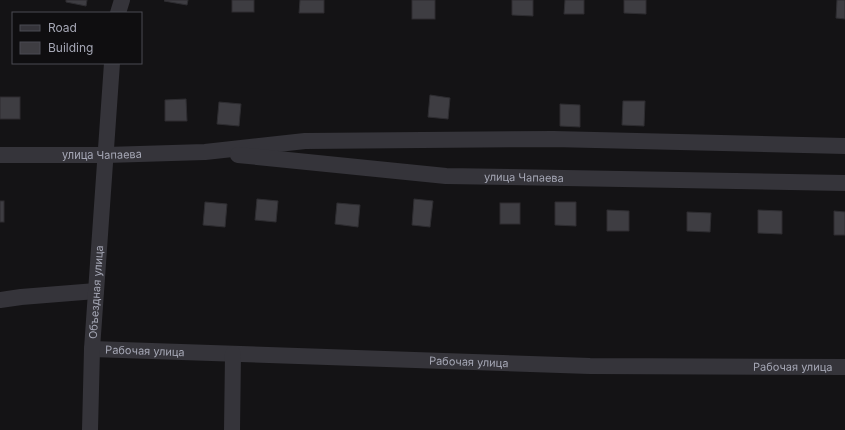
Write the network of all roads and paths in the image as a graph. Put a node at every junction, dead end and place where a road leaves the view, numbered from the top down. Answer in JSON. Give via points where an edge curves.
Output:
{"nodes":[{"id":1,"x":122,"y":0,"type":"edge"},
{"id":2,"x":118,"y":12,"type":"edge"},
{"id":3,"x":112,"y":64,"type":"edge"},
{"id":4,"x":845,"y":146,"type":"edge"},
{"id":5,"x":205,"y":152,"type":"junction"},
{"id":6,"x":0,"y":155,"type":"edge"},
{"id":7,"x":106,"y":155,"type":"junction"},
{"id":8,"x":845,"y":183,"type":"edge"},
{"id":9,"x":96,"y":291,"type":"junction"},
{"id":10,"x":0,"y":300,"type":"edge"},
{"id":11,"x":92,"y":349,"type":"junction"},
{"id":12,"x":233,"y":354,"type":"junction"},
{"id":13,"x":845,"y":367,"type":"edge"},
{"id":14,"x":90,"y":430,"type":"edge"},
{"id":15,"x":232,"y":430,"type":"edge"}],
"edges":[{"from":1,"to":2,"type":"street"},
{"from":3,"to":7,"type":"street","name":"Объездная улица"},
{"from":4,"to":5,"type":"street","name":"улица Чапаева","via":[[553,139],[345,140],[305,141]]},
{"from":5,"to":7,"type":"street","name":"улица Чапаева"},
{"from":5,"to":8,"type":"street","name":"улица Чапаева","via":[[446,176]]},
{"from":6,"to":7,"type":"street","name":"улица Чапаева"},
{"from":7,"to":9,"type":"street","name":"Объездная улица"},
{"from":9,"to":10,"type":"street"},
{"from":9,"to":11,"type":"street","name":"Объездная улица"},
{"from":11,"to":12,"type":"street","name":"Рабочая улица"},
{"from":11,"to":14,"type":"street","name":"Объездная улица"},
{"from":12,"to":13,"type":"street","name":"Рабочая улица","via":[[590,366]]},
{"from":12,"to":15,"type":"street"}]}
